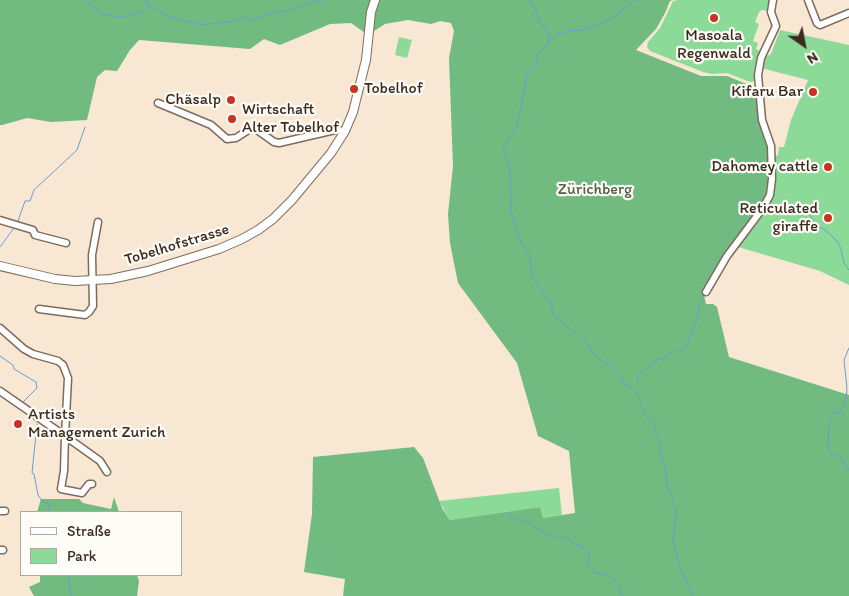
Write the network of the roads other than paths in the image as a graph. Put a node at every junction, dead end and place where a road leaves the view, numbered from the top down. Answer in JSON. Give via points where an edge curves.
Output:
{"nodes":[{"id":1,"x":375,"y":0,"type":"edge"},
{"id":2,"x":772,"y":0,"type":"edge"},
{"id":3,"x":808,"y":0,"type":"edge"},
{"id":4,"x":849,"y":13,"type":"edge"},
{"id":5,"x":158,"y":103,"type":"dead end"},
{"id":6,"x":345,"y":131,"type":"junction"},
{"id":7,"x":0,"y":220,"type":"edge"},
{"id":8,"x":98,"y":222,"type":"dead end"},
{"id":9,"x":66,"y":243,"type":"dead end"},
{"id":10,"x":0,"y":266,"type":"edge"},
{"id":11,"x":92,"y":281,"type":"junction"},
{"id":12,"x":706,"y":292,"type":"dead end"},
{"id":13,"x":39,"y":309,"type":"dead end"},
{"id":14,"x":0,"y":328,"type":"edge"},
{"id":15,"x":0,"y":390,"type":"edge"},
{"id":16,"x":65,"y":436,"type":"junction"},
{"id":17,"x":107,"y":472,"type":"dead end"},
{"id":18,"x":92,"y":484,"type":"dead end"}],
"edges":[{"from":1,"to":6,"type":"main road","name":"Tobelhofstrasse","via":[[366,60]]},
{"from":2,"to":12,"type":"street","via":[[771,12],[776,26],[761,58],[758,75],[762,120],[772,152],[770,195]]},
{"from":3,"to":4,"type":"street","via":[[820,25]]},
{"from":5,"to":6,"type":"street","via":[[212,125],[227,139],[236,138],[253,127],[279,143],[335,130]]},
{"from":6,"to":11,"type":"main road","name":"Tobelhofstrasse","via":[[292,200],[252,234],[219,249],[148,271]]},
{"from":7,"to":9,"type":"street","via":[[33,230],[35,235]]},
{"from":8,"to":11,"type":"street","via":[[92,255]]},
{"from":10,"to":11,"type":"main road","name":"Tobelhofstrasse","via":[[55,279]]},
{"from":11,"to":13,"type":"street","via":[[93,306],[85,315]]},
{"from":14,"to":16,"type":"street","via":[[24,349],[58,361],[64,368],[68,378]]},
{"from":15,"to":16,"type":"street"},
{"from":16,"to":17,"type":"street","via":[[100,461]]},
{"from":16,"to":18,"type":"street","via":[[61,489],[82,494]]}]}
